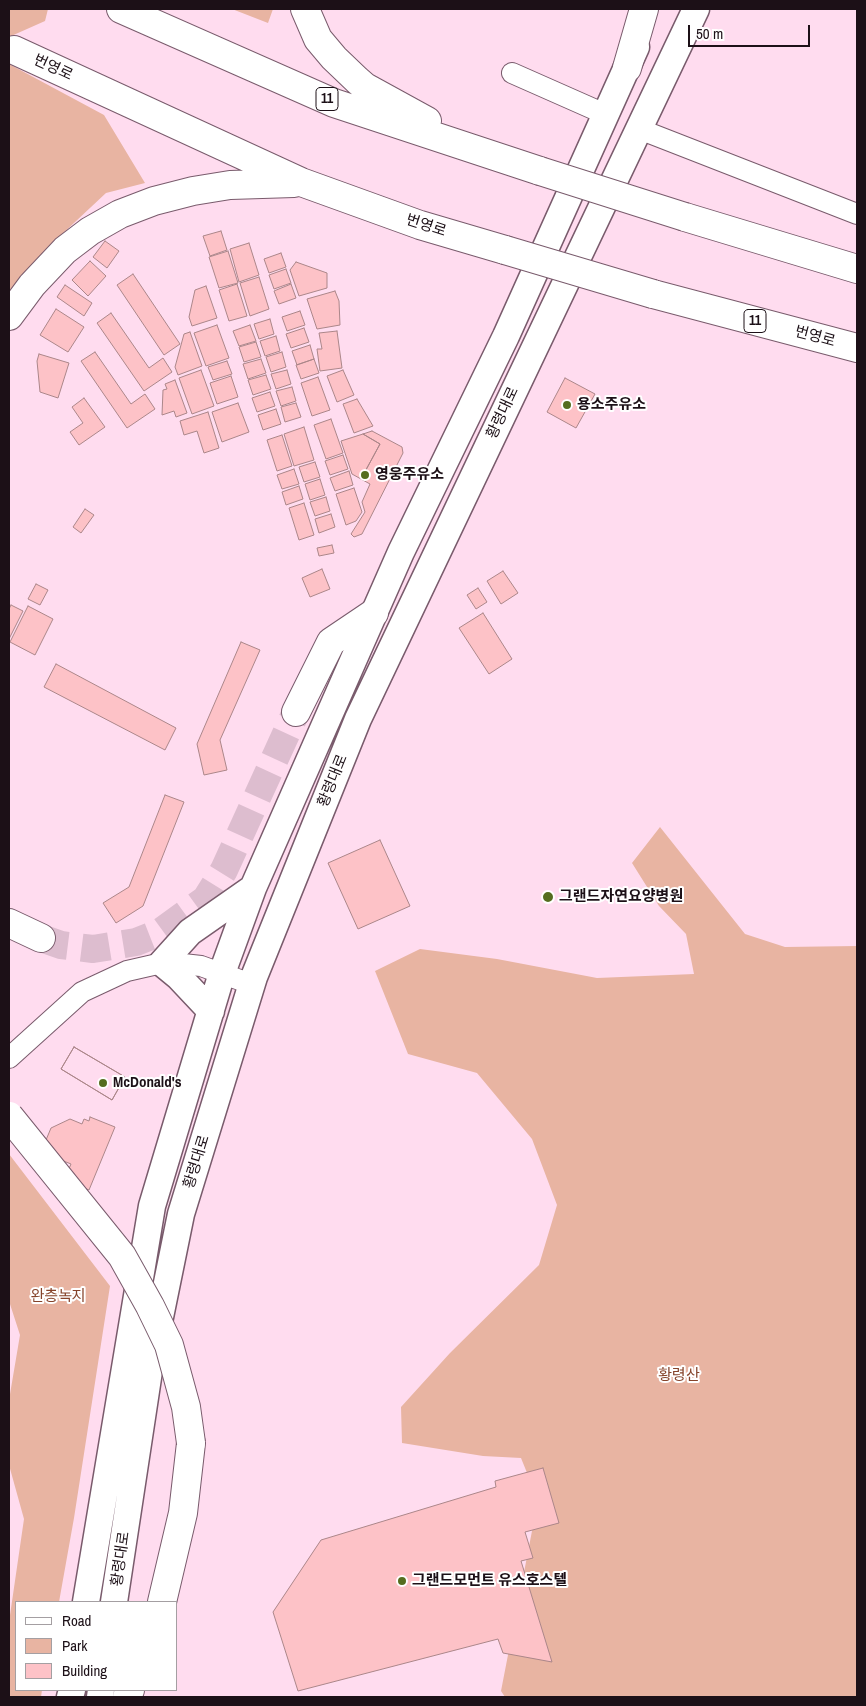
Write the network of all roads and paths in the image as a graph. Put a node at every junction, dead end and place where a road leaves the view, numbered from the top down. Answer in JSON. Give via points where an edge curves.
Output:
{"nodes":[{"id":1,"x":121,"y":9,"type":"edge"},
{"id":2,"x":305,"y":9,"type":"edge"},
{"id":3,"x":644,"y":9,"type":"edge"},
{"id":4,"x":652,"y":9,"type":"edge"},
{"id":5,"x":696,"y":9,"type":"edge"},
{"id":6,"x":707,"y":9,"type":"edge"},
{"id":7,"x":680,"y":43,"type":"junction"},
{"id":8,"x":14,"y":50,"type":"dead end"},
{"id":9,"x":627,"y":68,"type":"junction"},
{"id":10,"x":512,"y":72,"type":"dead end"},
{"id":11,"x":607,"y":115,"type":"junction"},
{"id":12,"x":640,"y":129,"type":"junction"},
{"id":13,"x":494,"y":158,"type":"junction"},
{"id":14,"x":301,"y":182,"type":"junction"},
{"id":15,"x":857,"y":214,"type":"edge"},
{"id":16,"x":857,"y":269,"type":"edge"},
{"id":17,"x":9,"y":316,"type":"edge"},
{"id":18,"x":857,"y":348,"type":"edge"},
{"id":19,"x":374,"y":613,"type":"junction"},
{"id":20,"x":296,"y":712,"type":"tunnel mouth"},
{"id":21,"x":253,"y":888,"type":"junction"},
{"id":22,"x":9,"y":922,"type":"edge"},
{"id":23,"x":41,"y":938,"type":"tunnel mouth"},
{"id":24,"x":162,"y":963,"type":"junction"},
{"id":25,"x":222,"y":973,"type":"junction"},
{"id":26,"x":252,"y":984,"type":"junction"},
{"id":27,"x":211,"y":1011,"type":"junction"},
{"id":28,"x":9,"y":1058,"type":"edge"},
{"id":29,"x":9,"y":1116,"type":"edge"},
{"id":30,"x":86,"y":1601,"type":"edge"},
{"id":31,"x":114,"y":1601,"type":"edge"},
{"id":32,"x":162,"y":1601,"type":"edge"}],
"edges":[{"from":1,"to":13,"type":"highway","number":"11","via":[[334,103]]},
{"from":2,"to":13,"type":"highway","via":[[318,39],[365,87]]},
{"from":3,"to":9,"type":"highway"},
{"from":4,"to":9,"type":"main road","name":"황령대로"},
{"from":5,"to":7,"type":"main road","name":"황령대로"},
{"from":6,"to":7,"type":"main road"},
{"from":7,"to":12,"type":"main road","name":"황령대로"},
{"from":8,"to":14,"type":"highway","name":"번영로","number":"11"},
{"from":9,"to":11,"type":"main road","name":"황령대로"},
{"from":10,"to":11,"type":"street"},
{"from":11,"to":19,"type":"main road","name":"황령대로"},
{"from":12,"to":15,"type":"street"},
{"from":12,"to":26,"type":"main road","name":"황령대로","via":[[358,719]]},
{"from":13,"to":16,"type":"highway","number":"11","bridge":true},
{"from":14,"to":17,"type":"highway","via":[[230,185],[154,200],[120,214],[64,250]]},
{"from":14,"to":18,"type":"highway","name":"번영로","number":"11","bridge":true,"via":[[420,225],[654,294]]},
{"from":19,"to":20,"type":"highway","via":[[331,642]]},
{"from":19,"to":21,"type":"main road","name":"황령대로"},
{"from":21,"to":24,"type":"main road","via":[[190,932]]},
{"from":21,"to":25,"type":"main road","name":"황령대로"},
{"from":22,"to":23,"type":"highway"},
{"from":24,"to":25,"type":"street","via":[[201,966]]},
{"from":24,"to":27,"type":"main road"},
{"from":24,"to":28,"type":"street","via":[[127,971],[82,992]]},
{"from":25,"to":26,"type":"street"},
{"from":25,"to":27,"type":"main road","name":"황령대로"},
{"from":26,"to":31,"type":"main road","name":"황령대로","via":[[181,1214],[149,1371]]},
{"from":27,"to":30,"type":"main road","name":"황령대로","via":[[152,1206]]},
{"from":29,"to":32,"type":"highway","bridge":true,"via":[[122,1256],[169,1345],[186,1407],[191,1443],[183,1513]]}]}
